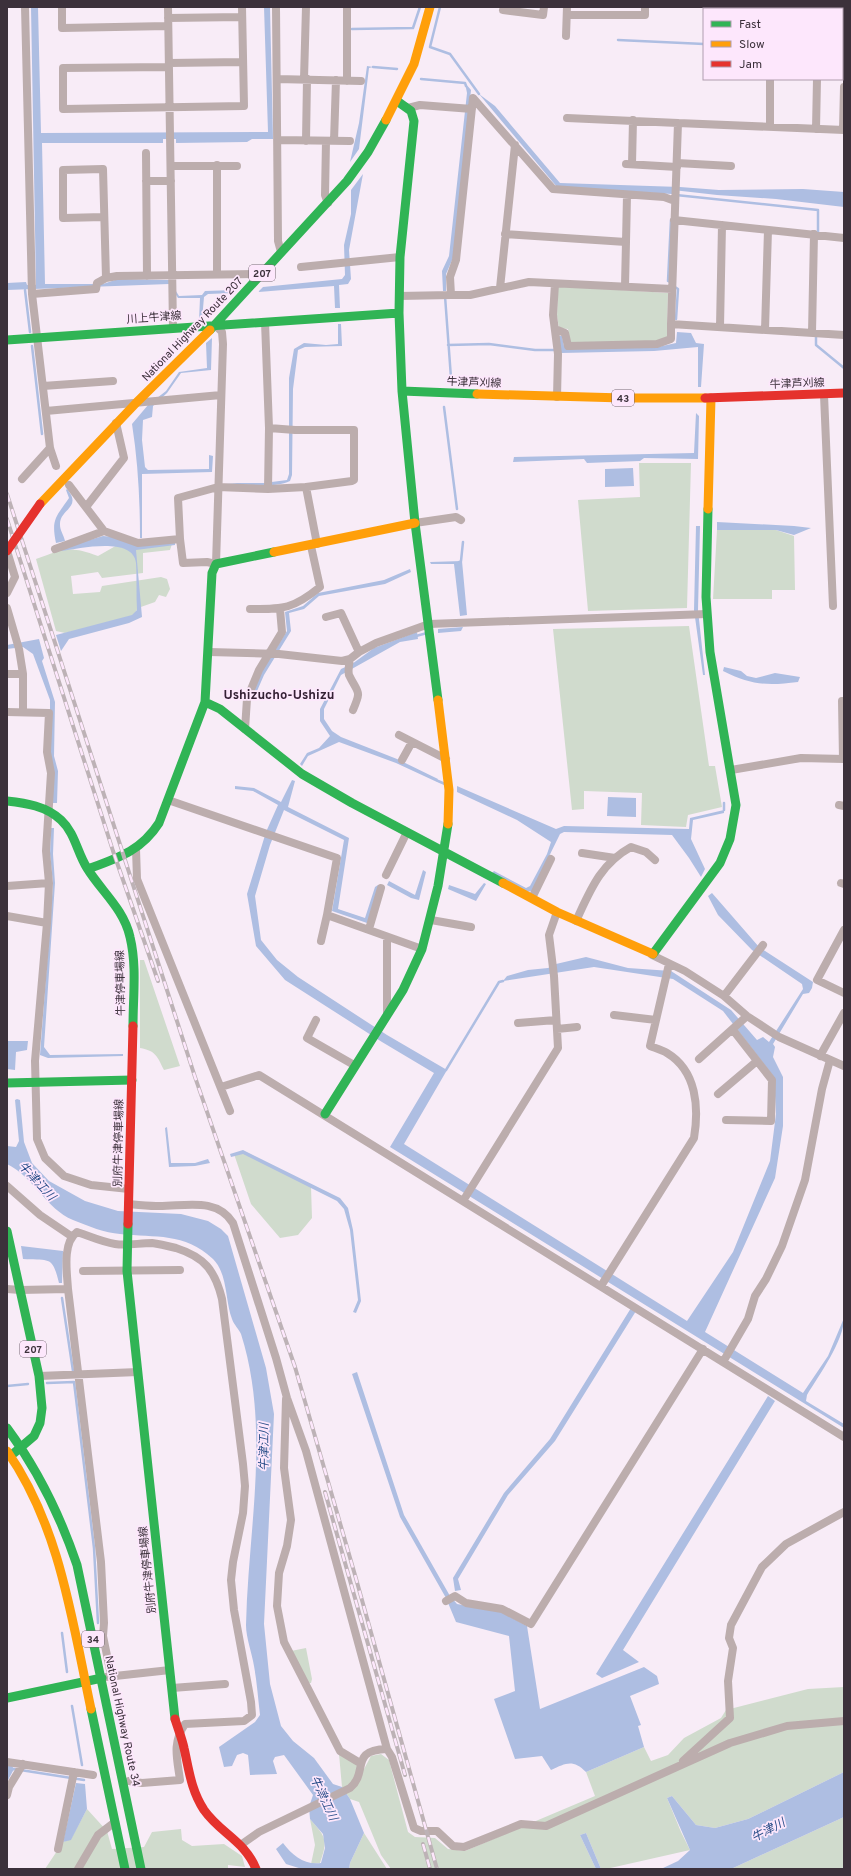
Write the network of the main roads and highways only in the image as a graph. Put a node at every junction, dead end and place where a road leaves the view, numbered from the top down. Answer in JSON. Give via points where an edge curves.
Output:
{"nodes":[{"id":1,"x":430,"y":7,"type":"edge"},
{"id":2,"x":397,"y":101,"type":"junction"},
{"id":3,"x":399,"y":313,"type":"junction"},
{"id":4,"x":215,"y":325,"type":"junction"},
{"id":5,"x":7,"y":340,"type":"edge"},
{"id":6,"x":402,"y":391,"type":"junction"},
{"id":7,"x":844,"y":393,"type":"edge"},
{"id":8,"x":711,"y":398,"type":"junction"},
{"id":9,"x":415,"y":523,"type":"junction"},
{"id":10,"x":7,"y":551,"type":"edge"},
{"id":11,"x":205,"y":702,"type":"junction"},
{"id":12,"x":7,"y":801,"type":"edge"},
{"id":13,"x":444,"y":851,"type":"junction"},
{"id":14,"x":88,"y":869,"type":"junction"},
{"id":15,"x":132,"y":1080,"type":"junction"},
{"id":16,"x":7,"y":1083,"type":"edge"},
{"id":17,"x":325,"y":1114,"type":"road end"},
{"id":18,"x":7,"y":1232,"type":"edge"},
{"id":19,"x":7,"y":1428,"type":"edge"},
{"id":20,"x":22,"y":1448,"type":"junction"},
{"id":21,"x":9,"y":1453,"type":"edge"},
{"id":22,"x":106,"y":1677,"type":"junction"},
{"id":23,"x":84,"y":1683,"type":"junction"},
{"id":24,"x":7,"y":1698,"type":"edge"},
{"id":25,"x":125,"y":1869,"type":"edge"},
{"id":26,"x":141,"y":1869,"type":"edge"},
{"id":27,"x":256,"y":1869,"type":"edge"}],
"edges":[{"from":1,"to":2,"type":"main road","name":"National Highway Route 207","number":"207","via":[[414,64]]},
{"from":2,"to":3,"type":"main road","via":[[414,114],[400,257]]},
{"from":2,"to":4,"type":"main road","name":"National Highway Route 207","number":"207","via":[[368,152],[347,181]]},
{"from":3,"to":4,"type":"main road","name":"川上牛津線"},
{"from":3,"to":6,"type":"main road"},
{"from":4,"to":5,"type":"main road","name":"川上牛津線"},
{"from":4,"to":10,"type":"main road","name":"National Highway Route 207","number":"207","bridge":true,"via":[[116,423],[40,504]]},
{"from":6,"to":8,"type":"main road","name":"牛津芦刈線","number":"43","via":[[557,397]]},
{"from":6,"to":9,"type":"main road"},
{"from":7,"to":8,"type":"main road","name":"牛津芦刈線","number":"43"},
{"from":8,"to":13,"type":"main road","via":[[700,614],[711,658],[736,805],[730,839],[720,863],[652,955],[557,912]]},
{"from":9,"to":11,"type":"main road","via":[[216,564],[212,573],[210,652]]},
{"from":9,"to":13,"type":"main road","via":[[446,759],[449,819]]},
{"from":11,"to":13,"type":"main road","via":[[220,709],[302,774]]},
{"from":11,"to":14,"type":"main road","via":[[154,831],[136,849]]},
{"from":12,"to":14,"type":"main road","name":"牛津停車場線","via":[[24,802],[49,811],[68,828]]},
{"from":13,"to":17,"type":"main road","via":[[431,920],[412,973]]},
{"from":14,"to":15,"type":"main road","name":"牛津停車場線","via":[[119,910],[132,945]]},
{"from":15,"to":16,"type":"main road"},
{"from":15,"to":27,"type":"main road","name":"別府牛津停車場線","via":[[128,1271],[175,1719],[185,1750],[190,1783],[198,1800],[208,1817],[249,1852]]},
{"from":18,"to":20,"type":"main road","number":"207","via":[[39,1376],[42,1408],[40,1423],[34,1436]]},
{"from":19,"to":20,"type":"main road","number":"34"},
{"from":20,"to":21,"type":"main road","number":"207"},
{"from":20,"to":22,"type":"main road","name":"National Highway Route 34","number":"34","via":[[53,1500],[66,1531]]},
{"from":21,"to":23,"type":"main road","number":"34","via":[[42,1510],[54,1542]]},
{"from":22,"to":23,"type":"main road"},
{"from":22,"to":26,"type":"main road","name":"National Highway Route 34","number":"34"},
{"from":23,"to":24,"type":"main road"},
{"from":23,"to":25,"type":"main road","number":"34"}]}
